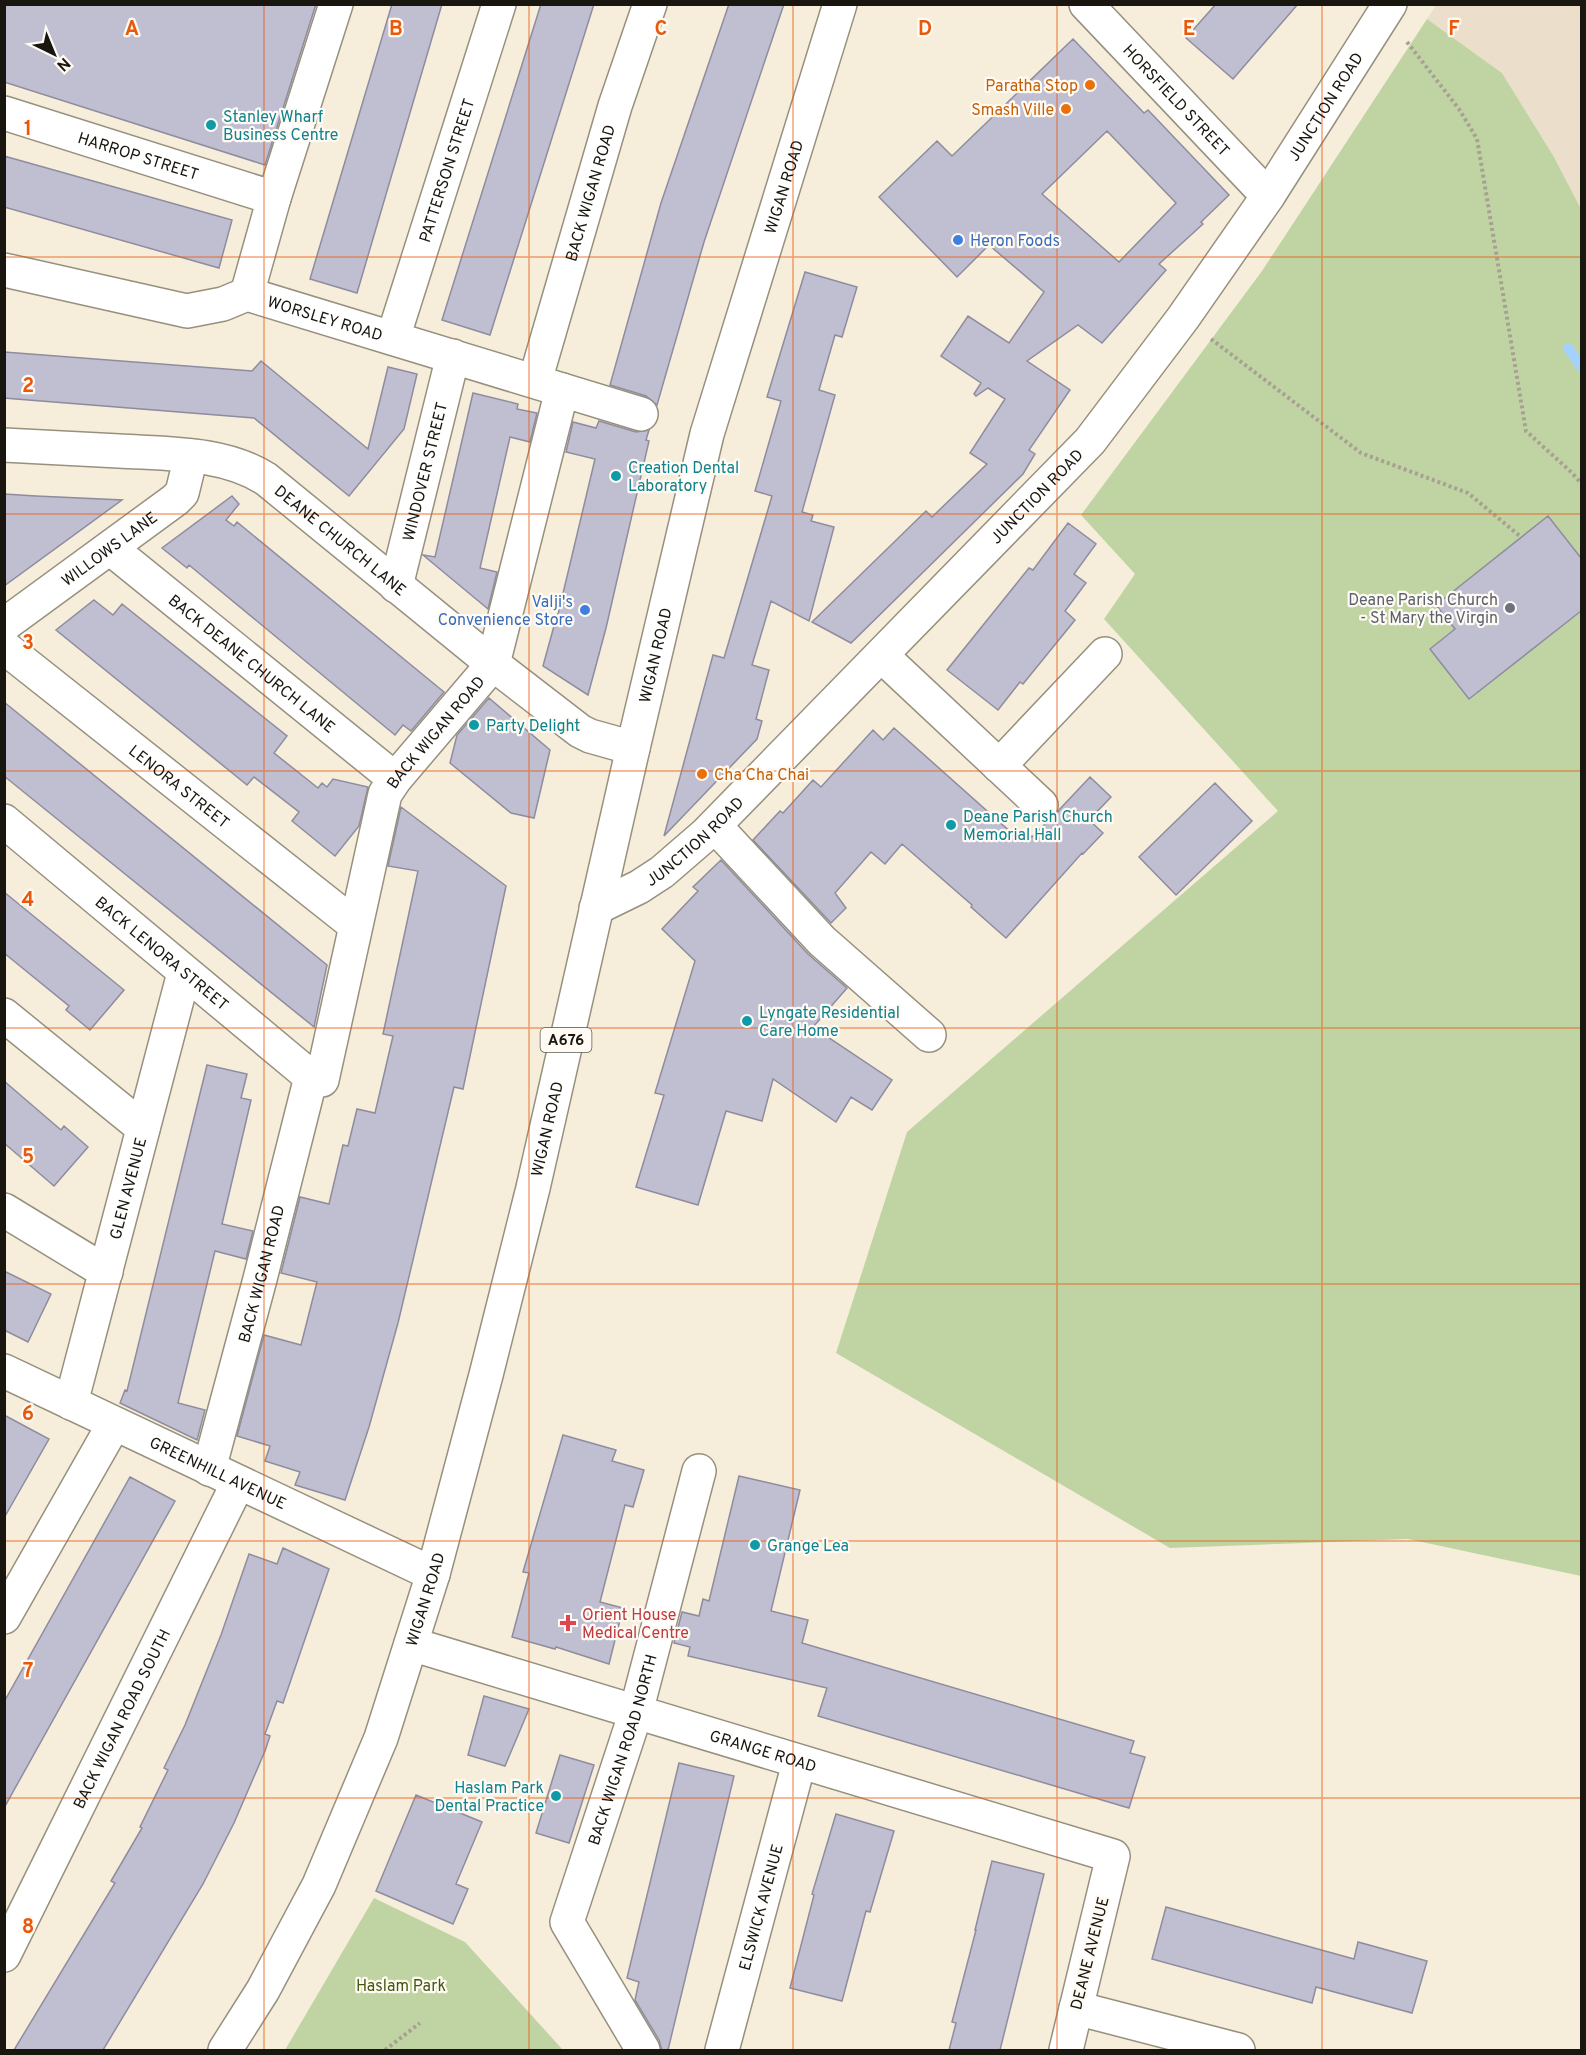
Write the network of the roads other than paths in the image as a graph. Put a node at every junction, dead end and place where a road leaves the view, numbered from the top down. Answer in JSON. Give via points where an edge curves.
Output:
{"nodes":[{"id":1,"x":336,"y":4,"type":"edge"},
{"id":2,"x":499,"y":4,"type":"edge"},
{"id":3,"x":650,"y":4,"type":"edge"},
{"id":4,"x":840,"y":4,"type":"edge"},
{"id":5,"x":1086,"y":4,"type":"edge"},
{"id":6,"x":1387,"y":9,"type":"edge"},
{"id":7,"x":4,"y":113,"type":"edge"},
{"id":8,"x":1268,"y":196,"type":"junction"},
{"id":9,"x":274,"y":198,"type":"junction"},
{"id":10,"x":4,"y":270,"type":"edge"},
{"id":11,"x":247,"y":294,"type":"junction"},
{"id":12,"x":393,"y":338,"type":"junction"},
{"id":13,"x":453,"y":356,"type":"junction"},
{"id":14,"x":548,"y":386,"type":"junction"},
{"id":15,"x":641,"y":414,"type":"dead end"},
{"id":16,"x":4,"y":445,"type":"edge"},
{"id":17,"x":192,"y":456,"type":"junction"},
{"id":18,"x":110,"y":548,"type":"junction"},
{"id":19,"x":396,"y":586,"type":"junction"},
{"id":20,"x":4,"y":625,"type":"edge"},
{"id":21,"x":4,"y":647,"type":"edge"},
{"id":22,"x":1105,"y":654,"type":"dead end"},
{"id":23,"x":882,"y":656,"type":"junction"},
{"id":24,"x":493,"y":664,"type":"junction"},
{"id":25,"x":633,"y":748,"type":"junction"},
{"id":26,"x":999,"y":766,"type":"junction"},
{"id":27,"x":394,"y":779,"type":"junction"},
{"id":28,"x":1041,"y":805,"type":"dead end"},
{"id":29,"x":4,"y":821,"type":"edge"},
{"id":30,"x":715,"y":826,"type":"junction"},
{"id":31,"x":596,"y":908,"type":"junction"},
{"id":32,"x":355,"y":925,"type":"junction"},
{"id":33,"x":184,"y":973,"type":"junction"},
{"id":34,"x":4,"y":1015,"type":"edge"},
{"id":35,"x":929,"y":1035,"type":"dead end"},
{"id":36,"x":316,"y":1078,"type":"junction"},
{"id":37,"x":143,"y":1128,"type":"junction"},
{"id":38,"x":4,"y":1210,"type":"edge"},
{"id":39,"x":106,"y":1272,"type":"junction"},
{"id":40,"x":4,"y":1371,"type":"edge"},
{"id":41,"x":71,"y":1403,"type":"junction"},
{"id":42,"x":114,"y":1424,"type":"junction"},
{"id":43,"x":209,"y":1469,"type":"junction"},
{"id":44,"x":699,"y":1471,"type":"dead end"},
{"id":45,"x":238,"y":1483,"type":"junction"},
{"id":46,"x":433,"y":1574,"type":"junction"},
{"id":47,"x":4,"y":1617,"type":"edge"},
{"id":48,"x":411,"y":1644,"type":"junction"},
{"id":49,"x":636,"y":1712,"type":"junction"},
{"id":50,"x":799,"y":1762,"type":"junction"},
{"id":51,"x":1113,"y":1856,"type":"joint"},
{"id":52,"x":4,"y":1955,"type":"edge"},
{"id":53,"x":1076,"y":2008,"type":"junction"},
{"id":54,"x":225,"y":2050,"type":"edge"},
{"id":55,"x":643,"y":2050,"type":"edge"},
{"id":56,"x":722,"y":2050,"type":"edge"},
{"id":57,"x":1066,"y":2050,"type":"edge"},
{"id":58,"x":1238,"y":2050,"type":"edge"}],
"edges":[{"from":1,"to":9,"type":"street"},
{"from":2,"to":12,"type":"street","name":"PATTERSON STREET"},
{"from":3,"to":14,"type":"street","name":"BACK WIGAN ROAD","via":[[615,106]]},
{"from":4,"to":25,"type":"street","name":"WIGAN ROAD","number":"A676","via":[[707,434]]},
{"from":5,"to":8,"type":"street","name":"HORSFIELD STREET"},
{"from":6,"to":8,"type":"street","name":"JUNCTION ROAD"},
{"from":7,"to":9,"type":"street","name":"HARROP STREET"},
{"from":8,"to":23,"type":"street","name":"JUNCTION ROAD","via":[[1090,441]]},
{"from":9,"to":11,"type":"street"},
{"from":10,"to":11,"type":"street","name":"WORSLEY ROAD","via":[[187,311],[223,304]]},
{"from":11,"to":12,"type":"street","name":"WORSLEY ROAD"},
{"from":12,"to":13,"type":"street","name":"WORSLEY ROAD"},
{"from":13,"to":14,"type":"street","name":"WORSLEY ROAD"},
{"from":13,"to":19,"type":"street","name":"WINDOVER STREET"},
{"from":14,"to":15,"type":"street","name":"WORSLEY ROAD"},
{"from":14,"to":24,"type":"street","name":"BACK WIGAN ROAD"},
{"from":16,"to":17,"type":"street","name":"DEANE CHURCH LANE"},
{"from":17,"to":18,"type":"street","name":"WILLOWS LANE","via":[[182,493]]},
{"from":17,"to":19,"type":"street","name":"DEANE CHURCH LANE","via":[[254,471]]},
{"from":18,"to":20,"type":"street","name":"WILLOWS LANE"},
{"from":18,"to":27,"type":"street","name":"BACK DEANE CHURCH LANE"},
{"from":19,"to":24,"type":"street","name":"DEANE CHURCH LANE"},
{"from":21,"to":32,"type":"street","name":"LENORA STREET"},
{"from":22,"to":26,"type":"street"},
{"from":23,"to":26,"type":"street"},
{"from":23,"to":30,"type":"street","name":"JUNCTION ROAD"},
{"from":24,"to":25,"type":"street","name":"DEANE CHURCH LANE","via":[[580,731]]},
{"from":24,"to":27,"type":"street","name":"BACK WIGAN ROAD"},
{"from":25,"to":31,"type":"street","name":"WIGAN ROAD","number":"A676"},
{"from":26,"to":28,"type":"street"},
{"from":27,"to":32,"type":"street","name":"BACK WIGAN ROAD","via":[[385,794]]},
{"from":29,"to":33,"type":"street","name":"BACK LENORA STREET"},
{"from":30,"to":31,"type":"street","name":"JUNCTION ROAD","via":[[662,872]]},
{"from":30,"to":35,"type":"street","via":[[822,941]]},
{"from":31,"to":46,"type":"street","name":"WIGAN ROAD","number":"A676","via":[[530,1199]]},
{"from":32,"to":36,"type":"street","name":"BACK WIGAN ROAD"},
{"from":33,"to":36,"type":"street","name":"BACK LENORA STREET"},
{"from":33,"to":37,"type":"street","name":"GLEN AVENUE"},
{"from":34,"to":37,"type":"street"},
{"from":36,"to":43,"type":"street","name":"BACK WIGAN ROAD"},
{"from":37,"to":39,"type":"street","name":"GLEN AVENUE"},
{"from":38,"to":39,"type":"street"},
{"from":39,"to":41,"type":"street","name":"GLEN AVENUE"},
{"from":40,"to":41,"type":"street","name":"GREENHILL AVENUE"},
{"from":41,"to":42,"type":"street","name":"GREENHILL AVENUE"},
{"from":42,"to":43,"type":"street","name":"GREENHILL AVENUE"},
{"from":42,"to":47,"type":"street"},
{"from":43,"to":45,"type":"street","name":"GREENHILL AVENUE"},
{"from":44,"to":49,"type":"street","name":"BACK WIGAN ROAD NORTH"},
{"from":45,"to":46,"type":"street","name":"GREENHILL AVENUE"},
{"from":45,"to":52,"type":"street","name":"BACK WIGAN ROAD SOUTH"},
{"from":46,"to":48,"type":"street","name":"WIGAN ROAD","number":"A676"},
{"from":48,"to":49,"type":"street","name":"GRANGE ROAD"},
{"from":48,"to":54,"type":"street","name":"WIGAN ROAD","number":"A676","via":[[381,1738],[319,1886],[263,1990]]},
{"from":49,"to":50,"type":"street","name":"GRANGE ROAD"},
{"from":49,"to":55,"type":"street","name":"BACK WIGAN ROAD NORTH","via":[[567,1922]]},
{"from":50,"to":51,"type":"street","name":"GRANGE ROAD"},
{"from":50,"to":56,"type":"street","name":"ELSWICK AVENUE"},
{"from":51,"to":53,"type":"street","name":"DEANE AVENUE"},
{"from":53,"to":57,"type":"street","name":"DEANE AVENUE"},
{"from":53,"to":58,"type":"street"}]}
